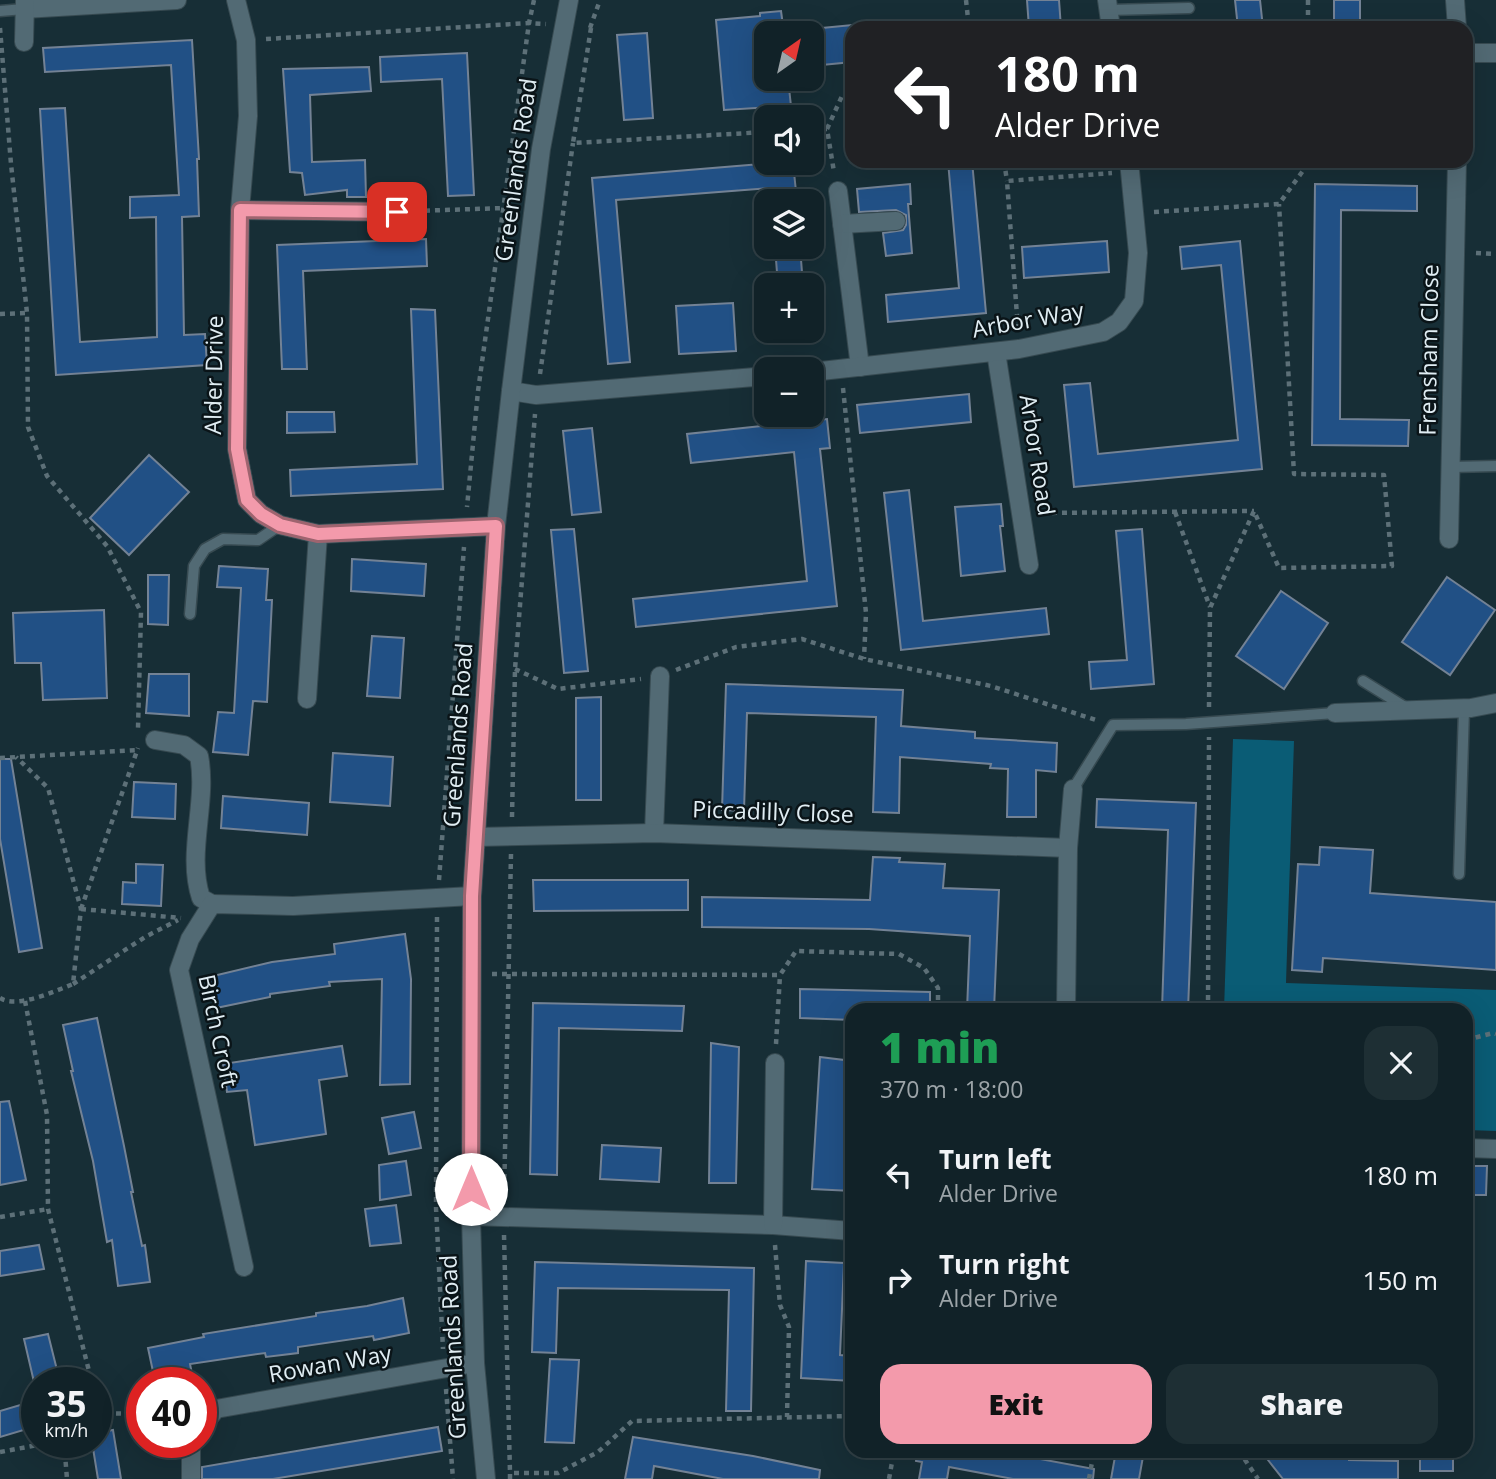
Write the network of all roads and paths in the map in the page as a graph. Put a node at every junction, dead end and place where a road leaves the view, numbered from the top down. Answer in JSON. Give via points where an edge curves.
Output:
{"nodes":[{"id":1,"x":177,"y":0,"type":"edge"},
{"id":2,"x":236,"y":0,"type":"edge"},
{"id":3,"x":569,"y":0,"type":"edge"},
{"id":4,"x":965,"y":0,"type":"edge"},
{"id":5,"x":1308,"y":0,"type":"edge"},
{"id":6,"x":1455,"y":0,"type":"edge"},
{"id":7,"x":24,"y":4,"type":"edge"},
{"id":8,"x":1189,"y":8,"type":"dead end"},
{"id":9,"x":0,"y":11,"type":"edge"},
{"id":10,"x":1109,"y":13,"type":"edge"},
{"id":11,"x":968,"y":21,"type":"edge"},
{"id":12,"x":1308,"y":21,"type":"edge"},
{"id":13,"x":1456,"y":21,"type":"edge"},
{"id":14,"x":0,"y":27,"type":"edge"},
{"id":15,"x":591,"y":28,"type":"dead end"},
{"id":16,"x":246,"y":40,"type":"junction"},
{"id":17,"x":24,"y":42,"type":"dead end"},
{"id":18,"x":1473,"y":53,"type":"edge"},
{"id":19,"x":1496,"y":53,"type":"edge"},
{"id":20,"x":845,"y":96,"type":"edge"},
{"id":21,"x":824,"y":129,"type":"edge"},
{"id":22,"x":827,"y":129,"type":"junction"},
{"id":23,"x":754,"y":133,"type":"edge"},
{"id":24,"x":573,"y":142,"type":"junction"},
{"id":25,"x":1005,"y":168,"type":"edge"},
{"id":26,"x":1114,"y":168,"type":"edge"},
{"id":27,"x":1130,"y":168,"type":"edge"},
{"id":28,"x":1305,"y":168,"type":"edge"},
{"id":29,"x":1457,"y":168,"type":"edge"},
{"id":30,"x":1007,"y":181,"type":"junction"},
{"id":31,"x":838,"y":191,"type":"joint"},
{"id":32,"x":1279,"y":204,"type":"junction"},
{"id":33,"x":504,"y":208,"type":"junction"},
{"id":34,"x":240,"y":210,"type":"junction"},
{"id":35,"x":397,"y":212,"type":"joint"},
{"id":36,"x":1135,"y":213,"type":"junction"},
{"id":37,"x":896,"y":220,"type":"dead end"},
{"id":38,"x":842,"y":224,"type":"junction"},
{"id":39,"x":27,"y":313,"type":"junction"},
{"id":40,"x":0,"y":314,"type":"edge"},
{"id":41,"x":1019,"y":349,"type":"junction"},
{"id":42,"x":996,"y":352,"type":"junction"},
{"id":43,"x":860,"y":367,"type":"junction"},
{"id":44,"x":841,"y":370,"type":"junction"},
{"id":45,"x":824,"y":371,"type":"edge"},
{"id":46,"x":754,"y":377,"type":"edge"},
{"id":47,"x":511,"y":391,"type":"junction"},
{"id":48,"x":536,"y":395,"type":"junction"},
{"id":49,"x":1496,"y":466,"type":"edge"},
{"id":50,"x":1451,"y":467,"type":"junction"},
{"id":51,"x":1175,"y":512,"type":"junction"},
{"id":52,"x":1254,"y":512,"type":"junction"},
{"id":53,"x":1021,"y":513,"type":"junction"},
{"id":54,"x":280,"y":525,"type":"junction"},
{"id":55,"x":496,"y":526,"type":"junction"},
{"id":56,"x":465,"y":527,"type":"junction"},
{"id":57,"x":318,"y":534,"type":"junction"},
{"id":58,"x":1449,"y":539,"type":"dead end"},
{"id":59,"x":1029,"y":565,"type":"dead end"},
{"id":60,"x":1210,"y":608,"type":"junction"},
{"id":61,"x":190,"y":614,"type":"dead end"},
{"id":62,"x":864,"y":659,"type":"junction"},
{"id":63,"x":515,"y":670,"type":"junction"},
{"id":64,"x":660,"y":677,"type":"junction"},
{"id":65,"x":1363,"y":681,"type":"dead end"},
{"id":66,"x":307,"y":699,"type":"dead end"},
{"id":67,"x":1496,"y":703,"type":"edge"},
{"id":68,"x":1464,"y":709,"type":"junction"},
{"id":69,"x":1410,"y":710,"type":"junction"},
{"id":70,"x":1335,"y":713,"type":"joint"},
{"id":71,"x":1209,"y":722,"type":"junction"},
{"id":72,"x":1114,"y":725,"type":"junction"},
{"id":73,"x":155,"y":740,"type":"dead end"},
{"id":74,"x":138,"y":750,"type":"junction"},
{"id":75,"x":16,"y":757,"type":"junction"},
{"id":76,"x":0,"y":758,"type":"edge"},
{"id":77,"x":1073,"y":789,"type":"joint"},
{"id":78,"x":654,"y":833,"type":"junction"},
{"id":79,"x":512,"y":836,"type":"junction"},
{"id":80,"x":476,"y":837,"type":"junction"},
{"id":81,"x":1068,"y":848,"type":"junction"},
{"id":82,"x":1459,"y":874,"type":"dead end"},
{"id":83,"x":472,"y":896,"type":"junction"},
{"id":84,"x":437,"y":898,"type":"junction"},
{"id":85,"x":212,"y":904,"type":"junction"},
{"id":86,"x":81,"y":909,"type":"junction"},
{"id":87,"x":181,"y":918,"type":"junction"},
{"id":88,"x":472,"y":974,"type":"junction"},
{"id":89,"x":509,"y":974,"type":"junction"},
{"id":90,"x":780,"y":975,"type":"junction"},
{"id":91,"x":73,"y":984,"type":"junction"},
{"id":92,"x":0,"y":998,"type":"edge"},
{"id":93,"x":25,"y":1001,"type":"junction"},
{"id":94,"x":938,"y":1003,"type":"edge"},
{"id":95,"x":1066,"y":1003,"type":"edge"},
{"id":96,"x":1208,"y":1003,"type":"edge"},
{"id":97,"x":1496,"y":1034,"type":"edge"},
{"id":98,"x":1473,"y":1038,"type":"edge"},
{"id":99,"x":775,"y":1063,"type":"joint"},
{"id":100,"x":1473,"y":1148,"type":"edge"},
{"id":101,"x":1496,"y":1149,"type":"edge"},
{"id":102,"x":48,"y":1209,"type":"junction"},
{"id":103,"x":471,"y":1216,"type":"junction"},
{"id":104,"x":0,"y":1217,"type":"edge"},
{"id":105,"x":503,"y":1217,"type":"junction"},
{"id":106,"x":774,"y":1225,"type":"junction"},
{"id":107,"x":845,"y":1230,"type":"edge"},
{"id":108,"x":244,"y":1267,"type":"dead end"},
{"id":109,"x":475,"y":1363,"type":"junction"},
{"id":110,"x":88,"y":1367,"type":"edge"},
{"id":111,"x":444,"y":1369,"type":"junction"},
{"id":112,"x":217,"y":1409,"type":"edge"},
{"id":113,"x":845,"y":1416,"type":"edge"},
{"id":114,"x":787,"y":1417,"type":"junction"},
{"id":115,"x":21,"y":1448,"type":"edge"},
{"id":116,"x":0,"y":1452,"type":"edge"},
{"id":117,"x":65,"y":1458,"type":"edge"},
{"id":118,"x":191,"y":1458,"type":"edge"},
{"id":119,"x":893,"y":1458,"type":"edge"},
{"id":120,"x":1093,"y":1458,"type":"edge"},
{"id":121,"x":1244,"y":1458,"type":"edge"},
{"id":122,"x":510,"y":1476,"type":"edge"},
{"id":123,"x":67,"y":1479,"type":"edge"},
{"id":124,"x":191,"y":1479,"type":"edge"},
{"id":125,"x":453,"y":1479,"type":"edge"},
{"id":126,"x":485,"y":1479,"type":"edge"},
{"id":127,"x":889,"y":1479,"type":"edge"},
{"id":128,"x":1089,"y":1479,"type":"edge"},
{"id":129,"x":1258,"y":1479,"type":"edge"}],
"edges":[{"from":1,"to":7,"type":"street"},
{"from":2,"to":16,"type":"street","name":"Alder Drive"},
{"from":3,"to":47,"type":"street","name":"Greenlands Road","via":[[541,149]]},
{"from":4,"to":11,"type":"path"},
{"from":5,"to":12,"type":"path"},
{"from":6,"to":13,"type":"street"},
{"from":7,"to":9,"type":"lane"},
{"from":7,"to":17,"type":"street"},
{"from":8,"to":10,"type":"lane"},
{"from":14,"to":39,"type":"path"},
{"from":15,"to":24,"type":"path"},
{"from":16,"to":33,"type":"path","via":[[528,23]]},
{"from":16,"to":34,"type":"street","name":"Alder Drive","via":[[248,116]]},
{"from":18,"to":19,"type":"street"},
{"from":20,"to":22,"type":"path"},
{"from":21,"to":22,"type":"path"},
{"from":22,"to":31,"type":"path"},
{"from":23,"to":24,"type":"path"},
{"from":24,"to":48,"type":"path"},
{"from":25,"to":30,"type":"path"},
{"from":26,"to":30,"type":"path"},
{"from":27,"to":36,"type":"street","name":"Arbor Way"},
{"from":28,"to":32,"type":"path"},
{"from":29,"to":50,"type":"street","name":"Frensham Close"},
{"from":30,"to":41,"type":"path"},
{"from":31,"to":38,"type":"street"},
{"from":32,"to":36,"type":"path"},
{"from":32,"to":52,"type":"path","via":[[1294,474],[1384,475],[1392,566],[1279,568]]},
{"from":33,"to":35,"type":"path"},
{"from":33,"to":56,"type":"path","via":[[478,391]]},
{"from":34,"to":35,"type":"street"},
{"from":34,"to":54,"type":"street","name":"Alder Drive","via":[[237,449],[247,500]]},
{"from":36,"to":41,"type":"street","name":"Arbor Way","via":[[1139,253],[1134,301],[1119,322],[1103,332]]},
{"from":37,"to":38,"type":"street"},
{"from":38,"to":43,"type":"street"},
{"from":39,"to":40,"type":"path"},
{"from":39,"to":74,"type":"path","via":[[28,427],[37,452],[47,476],[107,545],[141,612]]},
{"from":41,"to":42,"type":"street","name":"Arbor Way"},
{"from":42,"to":43,"type":"street","name":"Arbor Way"},
{"from":42,"to":53,"type":"street","name":"Arbor Road"},
{"from":43,"to":44,"type":"street","name":"Arbor Way"},
{"from":44,"to":45,"type":"street","name":"Arbor Way"},
{"from":44,"to":62,"type":"path","via":[[866,613]]},
{"from":46,"to":48,"type":"street"},
{"from":47,"to":48,"type":"street"},
{"from":47,"to":55,"type":"street","name":"Greenlands Road"},
{"from":48,"to":63,"type":"path"},
{"from":49,"to":50,"type":"lane"},
{"from":50,"to":58,"type":"street","name":"Frensham Close"},
{"from":51,"to":52,"type":"path"},
{"from":51,"to":53,"type":"path"},
{"from":51,"to":60,"type":"path"},
{"from":52,"to":60,"type":"path"},
{"from":53,"to":59,"type":"street","name":"Arbor Road"},
{"from":54,"to":57,"type":"street","name":"Alder Drive"},
{"from":54,"to":61,"type":"lane","via":[[258,540],[223,539],[205,549],[194,566]]},
{"from":55,"to":56,"type":"street","name":"Alder Drive"},
{"from":55,"to":80,"type":"street","name":"Greenlands Road"},
{"from":56,"to":57,"type":"street","name":"Alder Drive"},
{"from":56,"to":84,"type":"path"},
{"from":57,"to":66,"type":"street"},
{"from":60,"to":71,"type":"path"},
{"from":62,"to":64,"type":"path","via":[[802,639],[736,647]]},
{"from":62,"to":72,"type":"path","via":[[991,686]]},
{"from":63,"to":64,"type":"path","via":[[558,689]]},
{"from":63,"to":79,"type":"path"},
{"from":64,"to":78,"type":"street"},
{"from":65,"to":69,"type":"lane"},
{"from":67,"to":68,"type":"street"},
{"from":68,"to":69,"type":"street"},
{"from":68,"to":82,"type":"lane"},
{"from":69,"to":70,"type":"street"},
{"from":70,"to":71,"type":"lane"},
{"from":71,"to":72,"type":"lane"},
{"from":71,"to":96,"type":"path"},
{"from":72,"to":77,"type":"lane"},
{"from":73,"to":85,"type":"street","via":[[184,745],[199,757],[203,775],[197,885],[201,898]]},
{"from":74,"to":75,"type":"path"},
{"from":74,"to":86,"type":"path"},
{"from":75,"to":76,"type":"path"},
{"from":75,"to":86,"type":"path","via":[[48,788]]},
{"from":77,"to":81,"type":"street"},
{"from":78,"to":79,"type":"street","name":"Piccadilly Close"},
{"from":78,"to":81,"type":"street","name":"Piccadilly Close"},
{"from":79,"to":80,"type":"street","name":"Piccadilly Close"},
{"from":79,"to":89,"type":"path"},
{"from":80,"to":83,"type":"street","name":"Greenlands Road"},
{"from":81,"to":95,"type":"street"},
{"from":83,"to":84,"type":"street"},
{"from":83,"to":88,"type":"street","name":"Greenlands Road"},
{"from":84,"to":85,"type":"street","via":[[293,906]]},
{"from":84,"to":111,"type":"path","via":[[436,1207]]},
{"from":85,"to":87,"type":"path"},
{"from":85,"to":108,"type":"street","name":"Birch Croft","via":[[190,939],[179,970]]},
{"from":86,"to":87,"type":"path"},
{"from":86,"to":91,"type":"path"},
{"from":87,"to":91,"type":"path"},
{"from":88,"to":89,"type":"path"},
{"from":88,"to":103,"type":"street","name":"Greenlands Road"},
{"from":89,"to":90,"type":"path"},
{"from":89,"to":105,"type":"path"},
{"from":90,"to":94,"type":"path","via":[[796,951],[899,954],[924,968],[939,988]]},
{"from":90,"to":99,"type":"path"},
{"from":91,"to":93,"type":"path"},
{"from":92,"to":93,"type":"path"},
{"from":93,"to":102,"type":"path","via":[[47,1115]]},
{"from":97,"to":98,"type":"path"},
{"from":99,"to":106,"type":"street"},
{"from":100,"to":101,"type":"street"},
{"from":102,"to":104,"type":"path"},
{"from":102,"to":110,"type":"path"},
{"from":103,"to":105,"type":"street"},
{"from":103,"to":109,"type":"street","name":"Greenlands Road"},
{"from":105,"to":106,"type":"street"},
{"from":105,"to":122,"type":"path"},
{"from":106,"to":107,"type":"street"},
{"from":106,"to":114,"type":"path","via":[[780,1306],[789,1327]]},
{"from":109,"to":111,"type":"street","name":"Rowan Way"},
{"from":109,"to":126,"type":"street","name":"Greenlands Road"},
{"from":111,"to":112,"type":"street","name":"Rowan Way"},
{"from":111,"to":125,"type":"path"},
{"from":113,"to":114,"type":"path"},
{"from":114,"to":122,"type":"path","via":[[632,1421],[598,1452],[558,1473]]},
{"from":115,"to":116,"type":"path"},
{"from":117,"to":123,"type":"path"},
{"from":118,"to":124,"type":"street"},
{"from":119,"to":127,"type":"path"},
{"from":120,"to":128,"type":"path"},
{"from":121,"to":129,"type":"path"}]}
